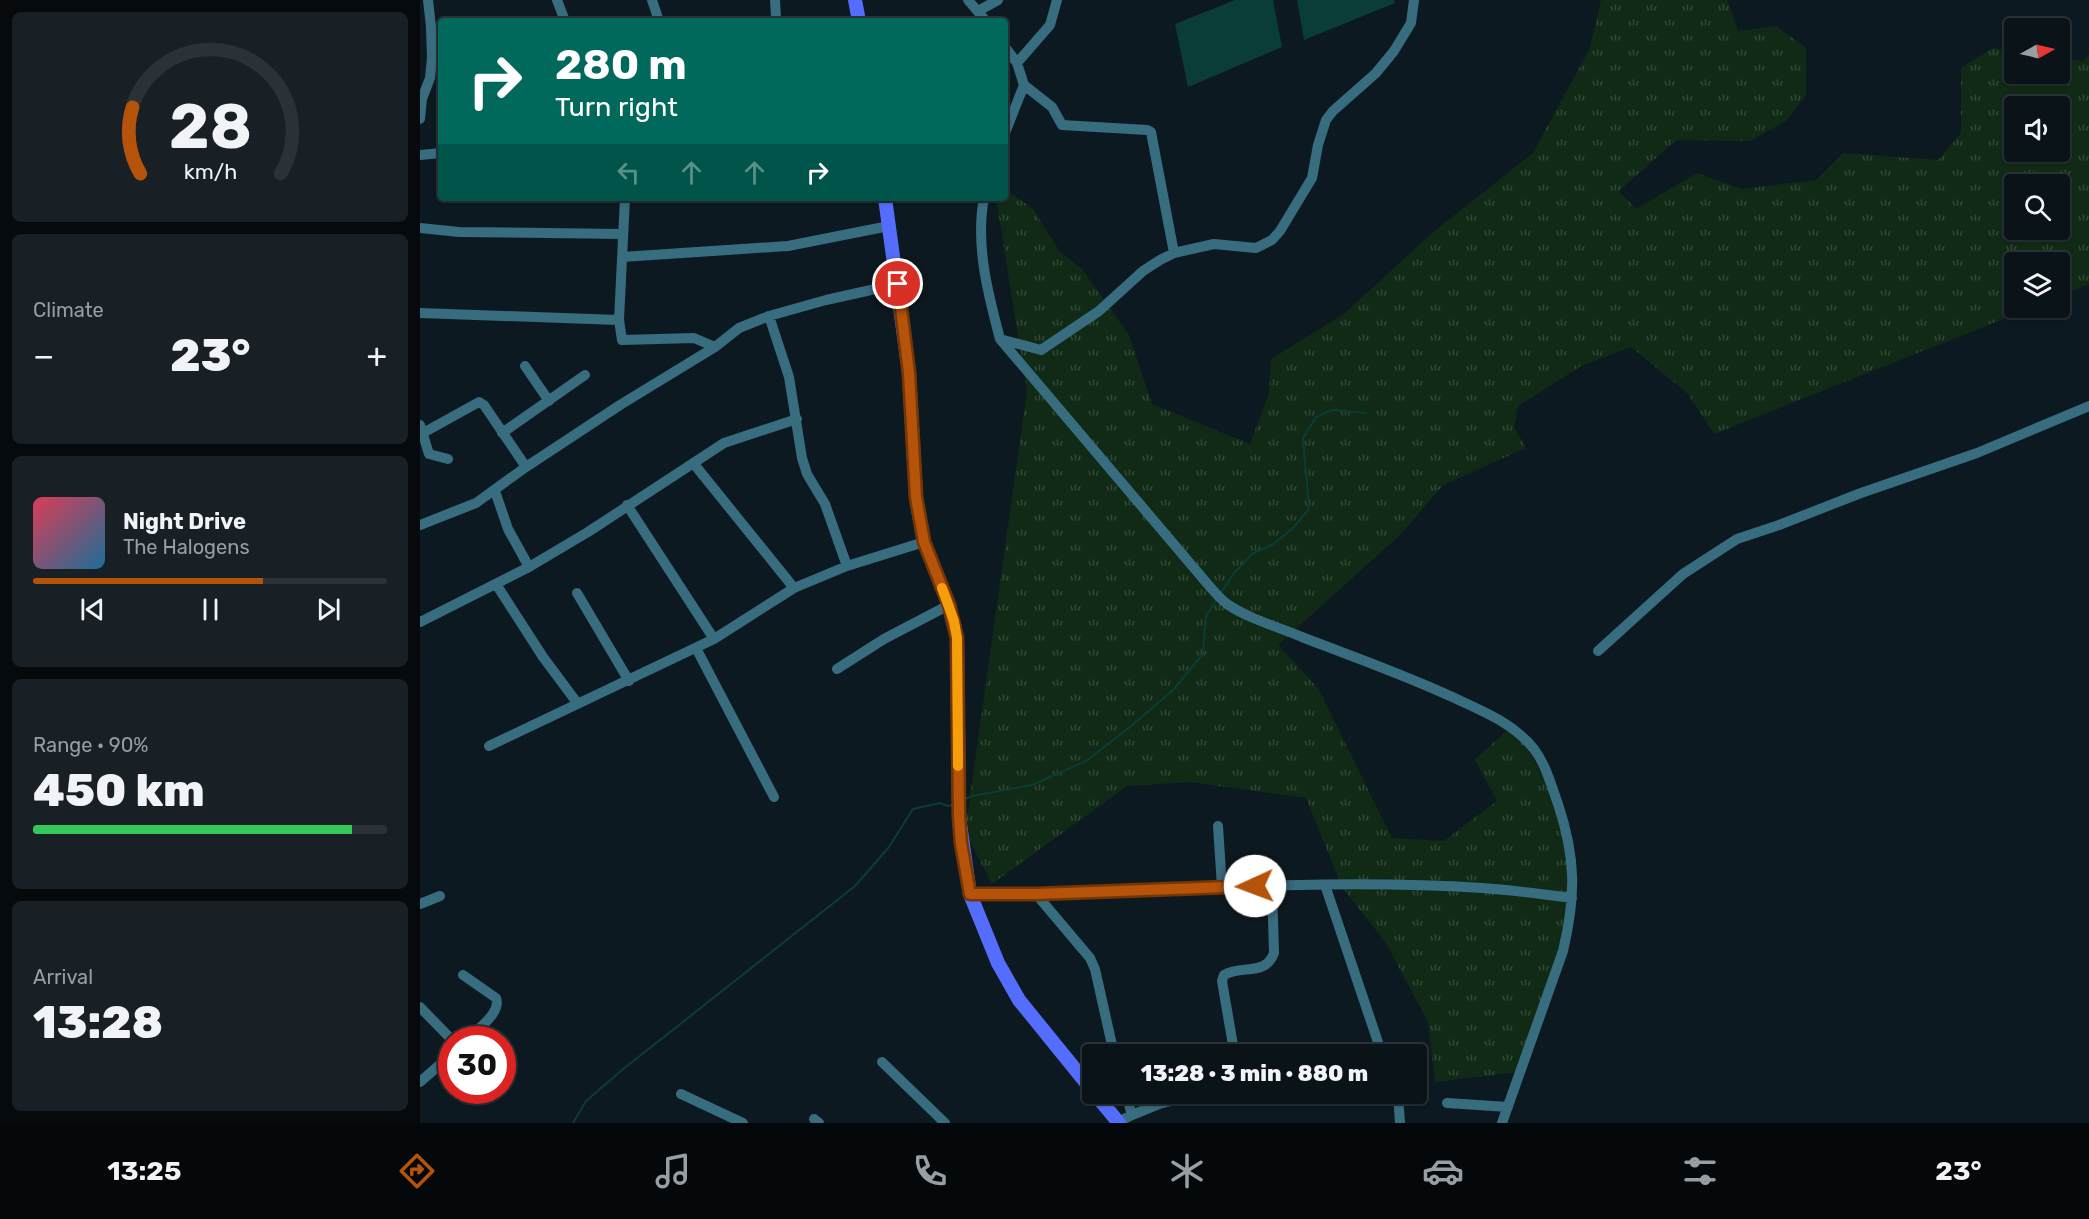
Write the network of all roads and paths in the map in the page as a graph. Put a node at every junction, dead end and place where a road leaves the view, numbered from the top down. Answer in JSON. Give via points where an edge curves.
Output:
{"nodes":[{"id":1,"x":428,"y":0,"type":"edge"},
{"id":2,"x":557,"y":0,"type":"edge"},
{"id":3,"x":652,"y":0,"type":"edge"},
{"id":4,"x":775,"y":0,"type":"edge"},
{"id":5,"x":855,"y":0,"type":"edge"},
{"id":6,"x":968,"y":0,"type":"edge"},
{"id":7,"x":998,"y":0,"type":"edge"},
{"id":8,"x":1057,"y":0,"type":"edge"},
{"id":9,"x":1414,"y":0,"type":"edge"},
{"id":10,"x":978,"y":11,"type":"junction"},
{"id":11,"x":776,"y":17,"type":"dead end"},
{"id":12,"x":564,"y":18,"type":"edge"},
{"id":13,"x":658,"y":18,"type":"edge"},
{"id":14,"x":858,"y":18,"type":"edge"},
{"id":15,"x":984,"y":18,"type":"edge"},
{"id":16,"x":1008,"y":51,"type":"edge"},
{"id":17,"x":1017,"y":63,"type":"junction"},
{"id":18,"x":1024,"y":85,"type":"junction"},
{"id":19,"x":421,"y":99,"type":"edge"},
{"id":20,"x":420,"y":119,"type":"edge"},
{"id":21,"x":1008,"y":126,"type":"edge"},
{"id":22,"x":438,"y":153,"type":"edge"},
{"id":23,"x":420,"y":155,"type":"edge"},
{"id":24,"x":625,"y":201,"type":"edge"},
{"id":25,"x":885,"y":201,"type":"edge"},
{"id":26,"x":983,"y":201,"type":"edge"},
{"id":27,"x":889,"y":226,"type":"junction"},
{"id":28,"x":420,"y":228,"type":"edge"},
{"id":29,"x":623,"y":234,"type":"junction"},
{"id":30,"x":1174,"y":253,"type":"junction"},
{"id":31,"x":622,"y":257,"type":"junction"},
{"id":32,"x":898,"y":284,"type":"junction"},
{"id":33,"x":420,"y":313,"type":"edge"},
{"id":34,"x":769,"y":316,"type":"junction"},
{"id":35,"x":619,"y":320,"type":"junction"},
{"id":36,"x":1000,"y":339,"type":"junction"},
{"id":37,"x":715,"y":347,"type":"junction"},
{"id":38,"x":525,"y":366,"type":"dead end"},
{"id":39,"x":585,"y":375,"type":"dead end"},
{"id":40,"x":549,"y":401,"type":"junction"},
{"id":41,"x":2089,"y":406,"type":"edge"},
{"id":42,"x":797,"y":419,"type":"junction"},
{"id":43,"x":421,"y":429,"type":"edge"},
{"id":44,"x":502,"y":433,"type":"junction"},
{"id":45,"x":448,"y":459,"type":"dead end"},
{"id":46,"x":694,"y":464,"type":"junction"},
{"id":47,"x":526,"y":467,"type":"junction"},
{"id":48,"x":495,"y":490,"type":"junction"},
{"id":49,"x":627,"y":505,"type":"junction"},
{"id":50,"x":420,"y":525,"type":"edge"},
{"id":51,"x":924,"y":542,"type":"junction"},
{"id":52,"x":847,"y":566,"type":"junction"},
{"id":53,"x":529,"y":567,"type":"junction"},
{"id":54,"x":496,"y":584,"type":"junction"},
{"id":55,"x":794,"y":588,"type":"junction"},
{"id":56,"x":577,"y":593,"type":"dead end"},
{"id":57,"x":949,"y":605,"type":"junction"},
{"id":58,"x":420,"y":622,"type":"edge"},
{"id":59,"x":714,"y":639,"type":"junction"},
{"id":60,"x":696,"y":648,"type":"junction"},
{"id":61,"x":1598,"y":651,"type":"dead end"},
{"id":62,"x":837,"y":669,"type":"dead end"},
{"id":63,"x":629,"y":681,"type":"junction"},
{"id":64,"x":578,"y":704,"type":"junction"},
{"id":65,"x":489,"y":746,"type":"dead end"},
{"id":66,"x":774,"y":797,"type":"dead end"},
{"id":67,"x":1218,"y":826,"type":"dead end"},
{"id":68,"x":1324,"y":885,"type":"junction"},
{"id":69,"x":1272,"y":886,"type":"junction"},
{"id":70,"x":1222,"y":888,"type":"junction"},
{"id":71,"x":970,"y":894,"type":"junction"},
{"id":72,"x":1036,"y":894,"type":"junction"},
{"id":73,"x":440,"y":896,"type":"dead end"},
{"id":74,"x":1572,"y":898,"type":"junction"},
{"id":75,"x":420,"y":904,"type":"edge"},
{"id":76,"x":463,"y":975,"type":"dead end"},
{"id":77,"x":420,"y":1007,"type":"edge"},
{"id":78,"x":438,"y":1026,"type":"edge"},
{"id":79,"x":480,"y":1026,"type":"edge"},
{"id":80,"x":1112,"y":1044,"type":"edge"},
{"id":81,"x":1233,"y":1044,"type":"edge"},
{"id":82,"x":1379,"y":1044,"type":"edge"},
{"id":83,"x":882,"y":1062,"type":"dead end"},
{"id":84,"x":438,"y":1066,"type":"edge"},
{"id":85,"x":1082,"y":1078,"type":"edge"},
{"id":86,"x":420,"y":1082,"type":"edge"},
{"id":87,"x":681,"y":1094,"type":"dead end"},
{"id":88,"x":1447,"y":1102,"type":"dead end"},
{"id":89,"x":1103,"y":1104,"type":"edge"},
{"id":90,"x":1129,"y":1104,"type":"edge"},
{"id":91,"x":1159,"y":1104,"type":"edge"},
{"id":92,"x":1399,"y":1104,"type":"edge"},
{"id":93,"x":1508,"y":1107,"type":"junction"},
{"id":94,"x":1132,"y":1115,"type":"junction"},
{"id":95,"x":743,"y":1123,"type":"edge"},
{"id":96,"x":945,"y":1123,"type":"edge"},
{"id":97,"x":1119,"y":1123,"type":"edge"},
{"id":98,"x":1400,"y":1123,"type":"edge"},
{"id":99,"x":1502,"y":1123,"type":"edge"}],
"edges":[{"from":1,"to":19,"type":"street","via":[[432,58],[430,78]]},
{"from":2,"to":12,"type":"street"},
{"from":3,"to":13,"type":"street"},
{"from":4,"to":11,"type":"street"},
{"from":5,"to":14,"type":"main road"},
{"from":6,"to":10,"type":"street"},
{"from":7,"to":10,"type":"street"},
{"from":8,"to":17,"type":"street","via":[[1050,25]]},
{"from":9,"to":30,"type":"street","via":[[1411,23],[1394,51],[1326,120],[1312,178],[1272,240],[1256,248],[1214,244]]},
{"from":10,"to":15,"type":"street"},
{"from":16,"to":17,"type":"street"},
{"from":17,"to":18,"type":"street"},
{"from":18,"to":21,"type":"street"},
{"from":18,"to":30,"type":"street","via":[[1052,107],[1062,125],[1151,132]]},
{"from":19,"to":20,"type":"street"},
{"from":22,"to":23,"type":"street"},
{"from":24,"to":29,"type":"street"},
{"from":25,"to":27,"type":"main road"},
{"from":26,"to":36,"type":"street","via":[[980,219],[983,252],[990,304]]},
{"from":27,"to":31,"type":"street","via":[[788,246]]},
{"from":27,"to":32,"type":"main road"},
{"from":28,"to":29,"type":"street"},
{"from":29,"to":31,"type":"street"},
{"from":30,"to":36,"type":"street","via":[[1143,271],[1099,311],[1041,350]]},
{"from":31,"to":35,"type":"street"},
{"from":32,"to":34,"type":"street"},
{"from":32,"to":51,"type":"main road","via":[[909,373],[916,497]]},
{"from":33,"to":35,"type":"street"},
{"from":34,"to":37,"type":"street","via":[[739,328]]},
{"from":34,"to":42,"type":"street","via":[[789,377]]},
{"from":35,"to":37,"type":"street","via":[[622,340],[694,338]]},
{"from":36,"to":74,"type":"street","via":[[1227,604],[1424,683],[1504,721],[1533,747],[1550,781],[1570,849]]},
{"from":37,"to":47,"type":"street"},
{"from":38,"to":40,"type":"street"},
{"from":39,"to":40,"type":"street"},
{"from":40,"to":44,"type":"street"},
{"from":41,"to":61,"type":"street","via":[[1977,453],[1737,539],[1683,574]]},
{"from":42,"to":46,"type":"street","via":[[724,443]]},
{"from":42,"to":52,"type":"street","via":[[807,474],[825,504]]},
{"from":43,"to":44,"type":"street","via":[[479,402]]},
{"from":43,"to":45,"type":"street","via":[[429,454]]},
{"from":44,"to":47,"type":"street"},
{"from":46,"to":49,"type":"street"},
{"from":46,"to":55,"type":"street"},
{"from":47,"to":48,"type":"street"},
{"from":48,"to":50,"type":"street","via":[[476,503]]},
{"from":48,"to":53,"type":"street","via":[[508,529]]},
{"from":49,"to":53,"type":"street"},
{"from":49,"to":59,"type":"street"},
{"from":51,"to":52,"type":"street"},
{"from":51,"to":57,"type":"main road"},
{"from":52,"to":55,"type":"street"},
{"from":53,"to":54,"type":"street"},
{"from":54,"to":58,"type":"street"},
{"from":54,"to":64,"type":"street"},
{"from":55,"to":59,"type":"street"},
{"from":56,"to":63,"type":"street"},
{"from":57,"to":62,"type":"street"},
{"from":57,"to":71,"type":"main road","via":[[957,638],[959,817]]},
{"from":59,"to":60,"type":"street"},
{"from":60,"to":63,"type":"street"},
{"from":60,"to":66,"type":"street"},
{"from":63,"to":64,"type":"street"},
{"from":64,"to":65,"type":"street"},
{"from":67,"to":70,"type":"street"},
{"from":68,"to":69,"type":"street"},
{"from":68,"to":74,"type":"street","via":[[1481,888]]},
{"from":68,"to":82,"type":"street"},
{"from":69,"to":70,"type":"street"},
{"from":69,"to":81,"type":"street","via":[[1272,960],[1260,968],[1228,972],[1222,981]]},
{"from":70,"to":72,"type":"street"},
{"from":71,"to":72,"type":"street"},
{"from":71,"to":85,"type":"main road","via":[[998,963],[1019,1000]]},
{"from":72,"to":80,"type":"street","via":[[1090,958]]},
{"from":73,"to":75,"type":"street"},
{"from":74,"to":93,"type":"street","via":[[1563,951]]},
{"from":76,"to":79,"type":"street","via":[[498,1003]]},
{"from":77,"to":78,"type":"street"},
{"from":83,"to":96,"type":"street"},
{"from":84,"to":86,"type":"street"},
{"from":87,"to":95,"type":"street"},
{"from":88,"to":93,"type":"street"},
{"from":89,"to":97,"type":"main road"},
{"from":90,"to":94,"type":"street"},
{"from":91,"to":94,"type":"street"},
{"from":92,"to":98,"type":"street"},
{"from":93,"to":99,"type":"street"},
{"from":94,"to":97,"type":"street"}]}
